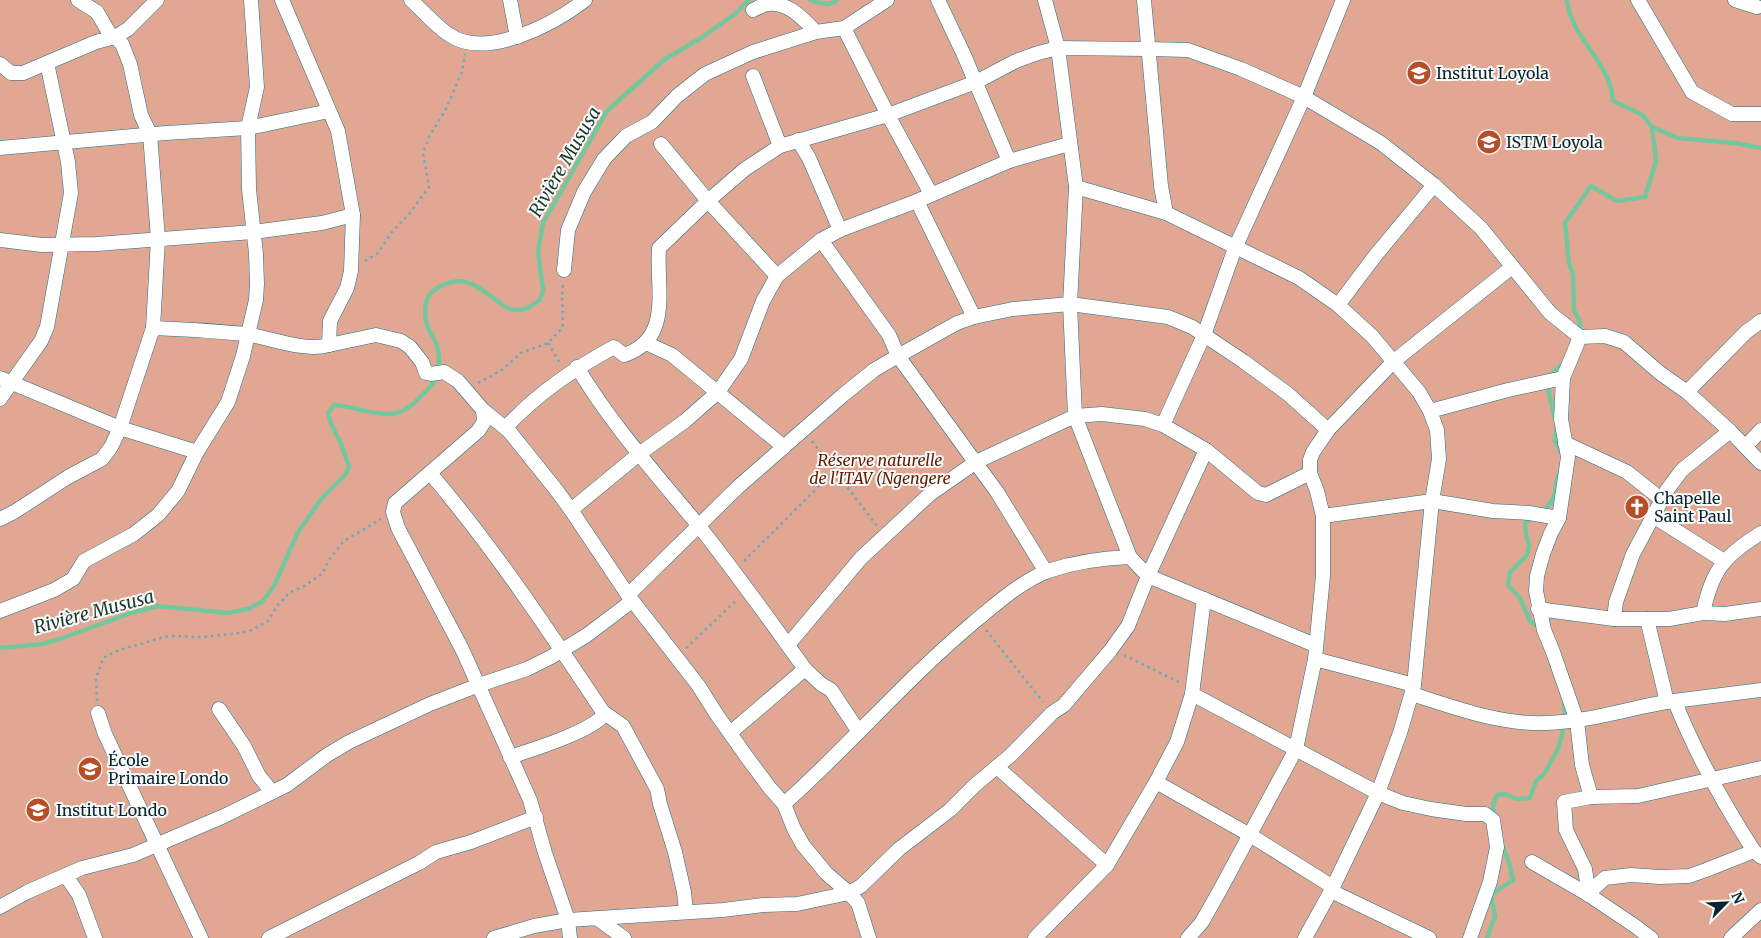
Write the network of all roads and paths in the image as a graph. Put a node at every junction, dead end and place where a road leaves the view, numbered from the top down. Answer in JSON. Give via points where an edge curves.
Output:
{"nodes":[{"id":1,"x":78,"y":0,"type":"edge"},
{"id":2,"x":157,"y":0,"type":"edge"},
{"id":3,"x":251,"y":0,"type":"edge"},
{"id":4,"x":282,"y":0,"type":"edge"},
{"id":5,"x":411,"y":0,"type":"edge"},
{"id":6,"x":510,"y":0,"type":"edge"},
{"id":7,"x":585,"y":0,"type":"edge"},
{"id":8,"x":887,"y":0,"type":"edge"},
{"id":9,"x":938,"y":0,"type":"edge"},
{"id":10,"x":1045,"y":0,"type":"edge"},
{"id":11,"x":1144,"y":0,"type":"edge"},
{"id":12,"x":1342,"y":0,"type":"edge"},
{"id":13,"x":1638,"y":0,"type":"edge"},
{"id":14,"x":1735,"y":0,"type":"edge"},
{"id":15,"x":1759,"y":6,"type":"edge"},
{"id":16,"x":753,"y":10,"type":"dead end"},
{"id":17,"x":844,"y":28,"type":"junction"},
{"id":18,"x":816,"y":32,"type":"junction"},
{"id":19,"x":114,"y":37,"type":"junction"},
{"id":20,"x":517,"y":37,"type":"junction"},
{"id":21,"x":468,"y":42,"type":"junction"},
{"id":22,"x":1058,"y":48,"type":"junction"},
{"id":23,"x":1148,"y":49,"type":"junction"},
{"id":24,"x":46,"y":63,"type":"junction"},
{"id":25,"x":0,"y":64,"type":"edge"},
{"id":26,"x":753,"y":76,"type":"dead end"},
{"id":27,"x":976,"y":82,"type":"junction"},
{"id":28,"x":1304,"y":96,"type":"junction"},
{"id":29,"x":329,"y":111,"type":"junction"},
{"id":30,"x":1761,"y":114,"type":"edge"},
{"id":31,"x":888,"y":115,"type":"junction"},
{"id":32,"x":248,"y":128,"type":"junction"},
{"id":33,"x":150,"y":134,"type":"junction"},
{"id":34,"x":798,"y":140,"type":"junction"},
{"id":35,"x":64,"y":142,"type":"junction"},
{"id":36,"x":661,"y":144,"type":"dead end"},
{"id":37,"x":1069,"y":144,"type":"junction"},
{"id":38,"x":780,"y":146,"type":"junction"},
{"id":39,"x":0,"y":148,"type":"edge"},
{"id":40,"x":1009,"y":161,"type":"junction"},
{"id":41,"x":1434,"y":185,"type":"junction"},
{"id":42,"x":1076,"y":187,"type":"junction"},
{"id":43,"x":932,"y":194,"type":"junction"},
{"id":44,"x":708,"y":201,"type":"junction"},
{"id":45,"x":917,"y":201,"type":"junction"},
{"id":46,"x":1166,"y":213,"type":"junction"},
{"id":47,"x":353,"y":215,"type":"junction"},
{"id":48,"x":840,"y":230,"type":"junction"},
{"id":49,"x":253,"y":232,"type":"junction"},
{"id":50,"x":158,"y":239,"type":"junction"},
{"id":51,"x":0,"y":240,"type":"edge"},
{"id":52,"x":822,"y":240,"type":"junction"},
{"id":53,"x":62,"y":244,"type":"junction"},
{"id":54,"x":1235,"y":248,"type":"junction"},
{"id":55,"x":1512,"y":267,"type":"junction"},
{"id":56,"x":564,"y":270,"type":"joint"},
{"id":57,"x":351,"y":271,"type":"junction"},
{"id":58,"x":777,"y":276,"type":"junction"},
{"id":59,"x":1070,"y":304,"type":"junction"},
{"id":60,"x":1338,"y":306,"type":"junction"},
{"id":61,"x":974,"y":317,"type":"junction"},
{"id":62,"x":1761,"y":321,"type":"edge"},
{"id":63,"x":153,"y":328,"type":"junction"},
{"id":64,"x":248,"y":335,"type":"junction"},
{"id":65,"x":1204,"y":335,"type":"junction"},
{"id":66,"x":1581,"y":337,"type":"junction"},
{"id":67,"x":548,"y":342,"type":"junction"},
{"id":68,"x":646,"y":343,"type":"junction"},
{"id":69,"x":329,"y":345,"type":"junction"},
{"id":70,"x":898,"y":356,"type":"junction"},
{"id":71,"x":1394,"y":361,"type":"junction"},
{"id":72,"x":572,"y":371,"type":"junction"},
{"id":73,"x":1563,"y":378,"type":"junction"},
{"id":74,"x":6,"y":380,"type":"edge"},
{"id":75,"x":465,"y":389,"type":"junction"},
{"id":76,"x":718,"y":392,"type":"junction"},
{"id":77,"x":1686,"y":392,"type":"junction"},
{"id":78,"x":0,"y":399,"type":"edge"},
{"id":79,"x":483,"y":410,"type":"junction"},
{"id":80,"x":1430,"y":411,"type":"junction"},
{"id":81,"x":1075,"y":416,"type":"junction"},
{"id":82,"x":1164,"y":425,"type":"junction"},
{"id":83,"x":120,"y":428,"type":"junction"},
{"id":84,"x":505,"y":428,"type":"junction"},
{"id":85,"x":803,"y":430,"type":"junction"},
{"id":86,"x":1328,"y":430,"type":"junction"},
{"id":87,"x":1761,"y":430,"type":"edge"},
{"id":88,"x":1730,"y":431,"type":"junction"},
{"id":89,"x":1565,"y":443,"type":"junction"},
{"id":90,"x":1746,"y":446,"type":"junction"},
{"id":91,"x":784,"y":447,"type":"junction"},
{"id":92,"x":1206,"y":450,"type":"junction"},
{"id":93,"x":197,"y":452,"type":"junction"},
{"id":94,"x":639,"y":454,"type":"junction"},
{"id":95,"x":976,"y":462,"type":"junction"},
{"id":96,"x":1761,"y":463,"type":"edge"},
{"id":97,"x":835,"y":470,"type":"junction"},
{"id":98,"x":430,"y":473,"type":"junction"},
{"id":99,"x":1310,"y":473,"type":"junction"},
{"id":100,"x":1661,"y":499,"type":"junction"},
{"id":101,"x":1432,"y":501,"type":"junction"},
{"id":102,"x":571,"y":510,"type":"junction"},
{"id":103,"x":393,"y":512,"type":"junction"},
{"id":104,"x":1323,"y":516,"type":"junction"},
{"id":105,"x":1652,"y":516,"type":"junction"},
{"id":106,"x":1555,"y":517,"type":"junction"},
{"id":107,"x":0,"y":519,"type":"edge"},
{"id":108,"x":699,"y":526,"type":"junction"},
{"id":109,"x":1761,"y":532,"type":"edge"},
{"id":110,"x":885,"y":536,"type":"junction"},
{"id":111,"x":1130,"y":556,"type":"junction"},
{"id":112,"x":1724,"y":561,"type":"junction"},
{"id":113,"x":733,"y":572,"type":"junction"},
{"id":114,"x":1046,"y":572,"type":"junction"},
{"id":115,"x":1148,"y":576,"type":"junction"},
{"id":116,"x":747,"y":591,"type":"junction"},
{"id":117,"x":630,"y":598,"type":"junction"},
{"id":118,"x":1204,"y":599,"type":"junction"},
{"id":119,"x":1538,"y":609,"type":"junction"},
{"id":120,"x":1761,"y":609,"type":"edge"},
{"id":121,"x":0,"y":611,"type":"edge"},
{"id":122,"x":1703,"y":613,"type":"junction"},
{"id":123,"x":978,"y":619,"type":"junction"},
{"id":124,"x":1614,"y":619,"type":"junction"},
{"id":125,"x":1647,"y":619,"type":"junction"},
{"id":126,"x":788,"y":645,"type":"junction"},
{"id":127,"x":562,"y":651,"type":"junction"},
{"id":128,"x":1110,"y":651,"type":"junction"},
{"id":129,"x":1315,"y":652,"type":"junction"},
{"id":130,"x":677,"y":657,"type":"junction"},
{"id":131,"x":805,"y":669,"type":"junction"},
{"id":132,"x":479,"y":685,"type":"junction"},
{"id":133,"x":1413,"y":689,"type":"junction"},
{"id":134,"x":1761,"y":690,"type":"edge"},
{"id":135,"x":1193,"y":692,"type":"junction"},
{"id":136,"x":1671,"y":702,"type":"junction"},
{"id":137,"x":219,"y":709,"type":"dead end"},
{"id":138,"x":98,"y":713,"type":"joint"},
{"id":139,"x":1052,"y":713,"type":"junction"},
{"id":140,"x":605,"y":714,"type":"junction"},
{"id":141,"x":1577,"y":721,"type":"junction"},
{"id":142,"x":859,"y":732,"type":"junction"},
{"id":143,"x":730,"y":733,"type":"junction"},
{"id":144,"x":1296,"y":748,"type":"junction"},
{"id":145,"x":510,"y":757,"type":"junction"},
{"id":146,"x":996,"y":767,"type":"junction"},
{"id":147,"x":1761,"y":768,"type":"edge"},
{"id":148,"x":1711,"y":780,"type":"junction"},
{"id":149,"x":1156,"y":782,"type":"junction"},
{"id":150,"x":272,"y":792,"type":"junction"},
{"id":151,"x":1378,"y":793,"type":"junction"},
{"id":152,"x":1591,"y":797,"type":"junction"},
{"id":153,"x":784,"y":804,"type":"junction"},
{"id":154,"x":536,"y":817,"type":"junction"},
{"id":155,"x":1250,"y":834,"type":"junction"},
{"id":156,"x":158,"y":844,"type":"junction"},
{"id":157,"x":1757,"y":854,"type":"edge"},
{"id":158,"x":1532,"y":862,"type":"dead end"},
{"id":159,"x":1107,"y":866,"type":"junction"},
{"id":160,"x":66,"y":876,"type":"junction"},
{"id":161,"x":1332,"y":889,"type":"junction"},
{"id":162,"x":849,"y":893,"type":"junction"},
{"id":163,"x":1589,"y":895,"type":"junction"},
{"id":164,"x":0,"y":907,"type":"edge"},
{"id":165,"x":1761,"y":910,"type":"edge"},
{"id":166,"x":686,"y":912,"type":"junction"},
{"id":167,"x":598,"y":919,"type":"junction"},
{"id":168,"x":568,"y":920,"type":"junction"},
{"id":169,"x":1634,"y":932,"type":"edge"},
{"id":170,"x":95,"y":938,"type":"edge"},
{"id":171,"x":201,"y":938,"type":"edge"},
{"id":172,"x":269,"y":938,"type":"edge"},
{"id":173,"x":494,"y":938,"type":"edge"},
{"id":174,"x":570,"y":938,"type":"edge"},
{"id":175,"x":624,"y":938,"type":"edge"},
{"id":176,"x":869,"y":938,"type":"edge"},
{"id":177,"x":1035,"y":938,"type":"edge"},
{"id":178,"x":1188,"y":938,"type":"edge"},
{"id":179,"x":1305,"y":938,"type":"edge"},
{"id":180,"x":1429,"y":938,"type":"edge"},
{"id":181,"x":1470,"y":938,"type":"edge"},
{"id":182,"x":1651,"y":938,"type":"edge"},
{"id":183,"x":1731,"y":938,"type":"edge"}],
"edges":[{"from":1,"to":19,"type":"street","via":[[97,12]]},
{"from":2,"to":19,"type":"street","via":[[128,29]]},
{"from":3,"to":32,"type":"street","via":[[257,87]]},
{"from":4,"to":29,"type":"street"},
{"from":5,"to":21,"type":"street","via":[[448,34]]},
{"from":6,"to":20,"type":"street"},
{"from":7,"to":20,"type":"street","via":[[566,15]]},
{"from":8,"to":17,"type":"street"},
{"from":9,"to":27,"type":"street"},
{"from":10,"to":22,"type":"street"},
{"from":11,"to":23,"type":"street"},
{"from":12,"to":28,"type":"street"},
{"from":13,"to":30,"type":"street","via":[[1692,92],[1732,114]]},
{"from":14,"to":15,"type":"street"},
{"from":16,"to":18,"type":"street","via":[[768,4],[786,6]]},
{"from":17,"to":18,"type":"street"},
{"from":17,"to":31,"type":"street"},
{"from":18,"to":56,"type":"street","via":[[753,52],[705,74],[652,122],[626,136],[604,159],[584,192],[568,230]]},
{"from":19,"to":24,"type":"street"},
{"from":19,"to":33,"type":"street","via":[[122,44],[130,64],[141,115]]},
{"from":20,"to":21,"type":"street"},
{"from":21,"to":57,"type":"path","via":[[462,72],[423,153],[429,187],[391,232],[378,253]]},
{"from":22,"to":23,"type":"street"},
{"from":22,"to":27,"type":"street","via":[[1016,61]]},
{"from":22,"to":37,"type":"street"},
{"from":23,"to":28,"type":"street","via":[[1188,50]]},
{"from":23,"to":46,"type":"street"},
{"from":24,"to":25,"type":"street","via":[[23,73],[11,73]]},
{"from":24,"to":35,"type":"street"},
{"from":26,"to":38,"type":"street"},
{"from":27,"to":31,"type":"street"},
{"from":27,"to":40,"type":"street"},
{"from":28,"to":41,"type":"street","via":[[1381,143]]},
{"from":28,"to":54,"type":"street"},
{"from":29,"to":32,"type":"street"},
{"from":29,"to":47,"type":"street","via":[[342,148]]},
{"from":31,"to":34,"type":"street"},
{"from":31,"to":43,"type":"street"},
{"from":32,"to":33,"type":"street"},
{"from":32,"to":49,"type":"street","via":[[248,189]]},
{"from":33,"to":35,"type":"street"},
{"from":33,"to":50,"type":"street"},
{"from":34,"to":38,"type":"street"},
{"from":34,"to":48,"type":"street","via":[[810,158]]},
{"from":35,"to":39,"type":"street"},
{"from":35,"to":53,"type":"street","via":[[71,193]]},
{"from":36,"to":44,"type":"street"},
{"from":37,"to":40,"type":"street"},
{"from":37,"to":42,"type":"street"},
{"from":38,"to":44,"type":"street"},
{"from":40,"to":43,"type":"street"},
{"from":41,"to":55,"type":"street","via":[[1481,228]]},
{"from":41,"to":60,"type":"street"},
{"from":42,"to":46,"type":"street"},
{"from":42,"to":59,"type":"street"},
{"from":43,"to":45,"type":"street"},
{"from":44,"to":58,"type":"street"},
{"from":44,"to":68,"type":"street","via":[[659,248],[657,326]]},
{"from":45,"to":48,"type":"street"},
{"from":45,"to":61,"type":"street"},
{"from":46,"to":54,"type":"street"},
{"from":47,"to":49,"type":"street","via":[[322,223]]},
{"from":47,"to":57,"type":"street"},
{"from":48,"to":52,"type":"street"},
{"from":49,"to":50,"type":"street"},
{"from":49,"to":64,"type":"street","via":[[257,284]]},
{"from":50,"to":53,"type":"street"},
{"from":50,"to":63,"type":"street"},
{"from":51,"to":53,"type":"street"},
{"from":52,"to":58,"type":"street"},
{"from":52,"to":70,"type":"street","via":[[889,335]]},
{"from":53,"to":74,"type":"street","via":[[41,341]]},
{"from":54,"to":60,"type":"street","via":[[1299,278]]},
{"from":54,"to":65,"type":"street"},
{"from":55,"to":66,"type":"street","via":[[1550,313]]},
{"from":55,"to":71,"type":"street"},
{"from":56,"to":67,"type":"path","via":[[563,327]]},
{"from":57,"to":69,"type":"street","via":[[347,288],[330,321]]},
{"from":58,"to":76,"type":"street","via":[[763,301],[741,359]]},
{"from":59,"to":61,"type":"street","via":[[1013,309]]},
{"from":59,"to":65,"type":"street","via":[[1168,317]]},
{"from":59,"to":81,"type":"street"},
{"from":60,"to":71,"type":"street"},
{"from":61,"to":70,"type":"street"},
{"from":62,"to":77,"type":"street"},
{"from":63,"to":64,"type":"street"},
{"from":63,"to":83,"type":"street"},
{"from":64,"to":69,"type":"street","via":[[308,347]]},
{"from":64,"to":93,"type":"street","via":[[228,402]]},
{"from":65,"to":82,"type":"street"},
{"from":65,"to":86,"type":"street","via":[[1288,394]]},
{"from":66,"to":73,"type":"street"},
{"from":66,"to":77,"type":"street","via":[[1605,336],[1624,342]]},
{"from":67,"to":72,"type":"path"},
{"from":67,"to":75,"type":"path","via":[[521,353],[502,370]]},
{"from":68,"to":72,"type":"street","via":[[624,355],[614,347]]},
{"from":68,"to":76,"type":"street","via":[[672,355]]},
{"from":69,"to":75,"type":"street","via":[[376,335],[400,341],[410,347],[426,373],[437,373],[458,381]]},
{"from":70,"to":85,"type":"street","via":[[874,370]]},
{"from":70,"to":95,"type":"street"},
{"from":71,"to":80,"type":"street"},
{"from":71,"to":86,"type":"street"},
{"from":72,"to":84,"type":"street","via":[[521,411]]},
{"from":72,"to":94,"type":"street"},
{"from":73,"to":80,"type":"street"},
{"from":73,"to":89,"type":"street"},
{"from":74,"to":78,"type":"street"},
{"from":74,"to":83,"type":"street"},
{"from":75,"to":79,"type":"street"},
{"from":76,"to":91,"type":"street"},
{"from":76,"to":94,"type":"street"},
{"from":77,"to":88,"type":"street"},
{"from":79,"to":84,"type":"street"},
{"from":79,"to":98,"type":"street","via":[[484,422],[478,430]]},
{"from":80,"to":101,"type":"street","via":[[1437,430],[1439,459]]},
{"from":81,"to":82,"type":"street","via":[[1102,414],[1145,419]]},
{"from":81,"to":95,"type":"street"},
{"from":81,"to":111,"type":"street"},
{"from":82,"to":92,"type":"street"},
{"from":83,"to":93,"type":"street"},
{"from":83,"to":107,"type":"street","via":[[102,459]]},
{"from":84,"to":102,"type":"street"},
{"from":85,"to":91,"type":"street"},
{"from":85,"to":97,"type":"path"},
{"from":86,"to":99,"type":"street","via":[[1313,452]]},
{"from":87,"to":90,"type":"street"},
{"from":88,"to":90,"type":"street"},
{"from":88,"to":100,"type":"street","via":[[1682,470]]},
{"from":89,"to":100,"type":"street","via":[[1627,472]]},
{"from":89,"to":106,"type":"street","via":[[1568,457]]},
{"from":90,"to":96,"type":"street"},
{"from":91,"to":108,"type":"street"},
{"from":92,"to":99,"type":"street","via":[[1258,493],[1266,495]]},
{"from":92,"to":115,"type":"street"},
{"from":93,"to":121,"type":"street","via":[[178,491],[158,515],[134,534],[84,561],[73,579]]},
{"from":94,"to":102,"type":"street"},
{"from":94,"to":108,"type":"street"},
{"from":95,"to":110,"type":"street","via":[[930,494]]},
{"from":95,"to":114,"type":"street"},
{"from":97,"to":110,"type":"path"},
{"from":97,"to":113,"type":"path"},
{"from":98,"to":103,"type":"street","via":[[394,503]]},
{"from":98,"to":127,"type":"street"},
{"from":99,"to":104,"type":"street"},
{"from":100,"to":105,"type":"street"},
{"from":101,"to":104,"type":"street"},
{"from":101,"to":106,"type":"street"},
{"from":101,"to":133,"type":"street"},
{"from":102,"to":117,"type":"street"},
{"from":103,"to":132,"type":"street","via":[[398,528]]},
{"from":103,"to":138,"type":"path","via":[[344,541],[322,574],[289,593],[276,606],[268,621],[252,630],[203,637],[168,636],[118,650],[102,658],[96,679]]},
{"from":104,"to":129,"type":"street","via":[[1324,576]]},
{"from":105,"to":112,"type":"street"},
{"from":105,"to":124,"type":"street","via":[[1630,560],[1616,602]]},
{"from":106,"to":119,"type":"street","via":[[1537,576]]},
{"from":108,"to":113,"type":"street"},
{"from":108,"to":117,"type":"street"},
{"from":109,"to":112,"type":"street"},
{"from":110,"to":126,"type":"street","via":[[861,558]]},
{"from":111,"to":114,"type":"street","via":[[1084,561]]},
{"from":111,"to":115,"type":"street"},
{"from":112,"to":122,"type":"street","via":[[1710,585]]},
{"from":113,"to":116,"type":"street"},
{"from":114,"to":123,"type":"street","via":[[1020,586]]},
{"from":115,"to":118,"type":"street"},
{"from":115,"to":128,"type":"street","via":[[1128,626]]},
{"from":116,"to":126,"type":"street"},
{"from":116,"to":130,"type":"path"},
{"from":117,"to":127,"type":"street","via":[[587,635]]},
{"from":117,"to":130,"type":"street"},
{"from":118,"to":129,"type":"street"},
{"from":118,"to":135,"type":"street"},
{"from":119,"to":124,"type":"street"},
{"from":119,"to":141,"type":"street"},
{"from":120,"to":122,"type":"street","via":[[1725,614]]},
{"from":122,"to":125,"type":"street"},
{"from":123,"to":139,"type":"path"},
{"from":123,"to":142,"type":"street"},
{"from":124,"to":125,"type":"street"},
{"from":125,"to":136,"type":"street"},
{"from":126,"to":131,"type":"street"},
{"from":127,"to":132,"type":"street","via":[[526,669]]},
{"from":127,"to":140,"type":"street"},
{"from":128,"to":135,"type":"path","via":[[1127,656]]},
{"from":128,"to":139,"type":"street","via":[[1064,705]]},
{"from":129,"to":133,"type":"street"},
{"from":129,"to":144,"type":"street"},
{"from":130,"to":143,"type":"street"},
{"from":131,"to":142,"type":"street","via":[[830,690]]},
{"from":131,"to":143,"type":"street"},
{"from":132,"to":145,"type":"street"},
{"from":132,"to":150,"type":"street","via":[[349,742]]},
{"from":133,"to":141,"type":"street","via":[[1467,711],[1521,722]]},
{"from":133,"to":151,"type":"street"},
{"from":134,"to":136,"type":"street"},
{"from":135,"to":144,"type":"street"},
{"from":135,"to":149,"type":"street","via":[[1177,742]]},
{"from":136,"to":141,"type":"street"},
{"from":136,"to":148,"type":"street"},
{"from":137,"to":150,"type":"street"},
{"from":138,"to":156,"type":"street"},
{"from":139,"to":146,"type":"street"},
{"from":140,"to":145,"type":"street","via":[[587,728]]},
{"from":140,"to":166,"type":"street","via":[[623,726],[657,789],[675,852]]},
{"from":141,"to":152,"type":"street","via":[[1582,765]]},
{"from":142,"to":153,"type":"street"},
{"from":143,"to":153,"type":"street"},
{"from":144,"to":151,"type":"street"},
{"from":144,"to":155,"type":"street"},
{"from":145,"to":154,"type":"street"},
{"from":146,"to":159,"type":"street"},
{"from":146,"to":162,"type":"street","via":[[950,810]]},
{"from":147,"to":148,"type":"street"},
{"from":148,"to":152,"type":"street","via":[[1638,796]]},
{"from":148,"to":157,"type":"street"},
{"from":149,"to":155,"type":"street"},
{"from":149,"to":159,"type":"street"},
{"from":150,"to":156,"type":"street"},
{"from":151,"to":161,"type":"street"},
{"from":151,"to":181,"type":"street","via":[[1431,809],[1485,814],[1493,820],[1497,847],[1490,882]]},
{"from":152,"to":163,"type":"street","via":[[1564,802],[1566,830],[1585,869]]},
{"from":153,"to":162,"type":"street","via":[[803,845],[826,873]]},
{"from":154,"to":168,"type":"street","via":[[544,853]]},
{"from":154,"to":172,"type":"street","via":[[436,852]]},
{"from":155,"to":161,"type":"street"},
{"from":155,"to":178,"type":"street","via":[[1202,922]]},
{"from":156,"to":160,"type":"street"},
{"from":156,"to":171,"type":"street"},
{"from":157,"to":163,"type":"street","via":[[1688,876],[1631,874],[1605,878]]},
{"from":158,"to":163,"type":"street"},
{"from":159,"to":177,"type":"street"},
{"from":160,"to":164,"type":"street"},
{"from":160,"to":170,"type":"street","via":[[79,895]]},
{"from":161,"to":179,"type":"street"},
{"from":161,"to":180,"type":"street"},
{"from":162,"to":166,"type":"street","via":[[797,904]]},
{"from":162,"to":176,"type":"street","via":[[858,903]]},
{"from":163,"to":169,"type":"street"},
{"from":165,"to":183,"type":"street"},
{"from":166,"to":167,"type":"street"},
{"from":167,"to":168,"type":"street"},
{"from":167,"to":175,"type":"street"},
{"from":168,"to":173,"type":"street"},
{"from":168,"to":174,"type":"street"},
{"from":169,"to":182,"type":"street"}]}
